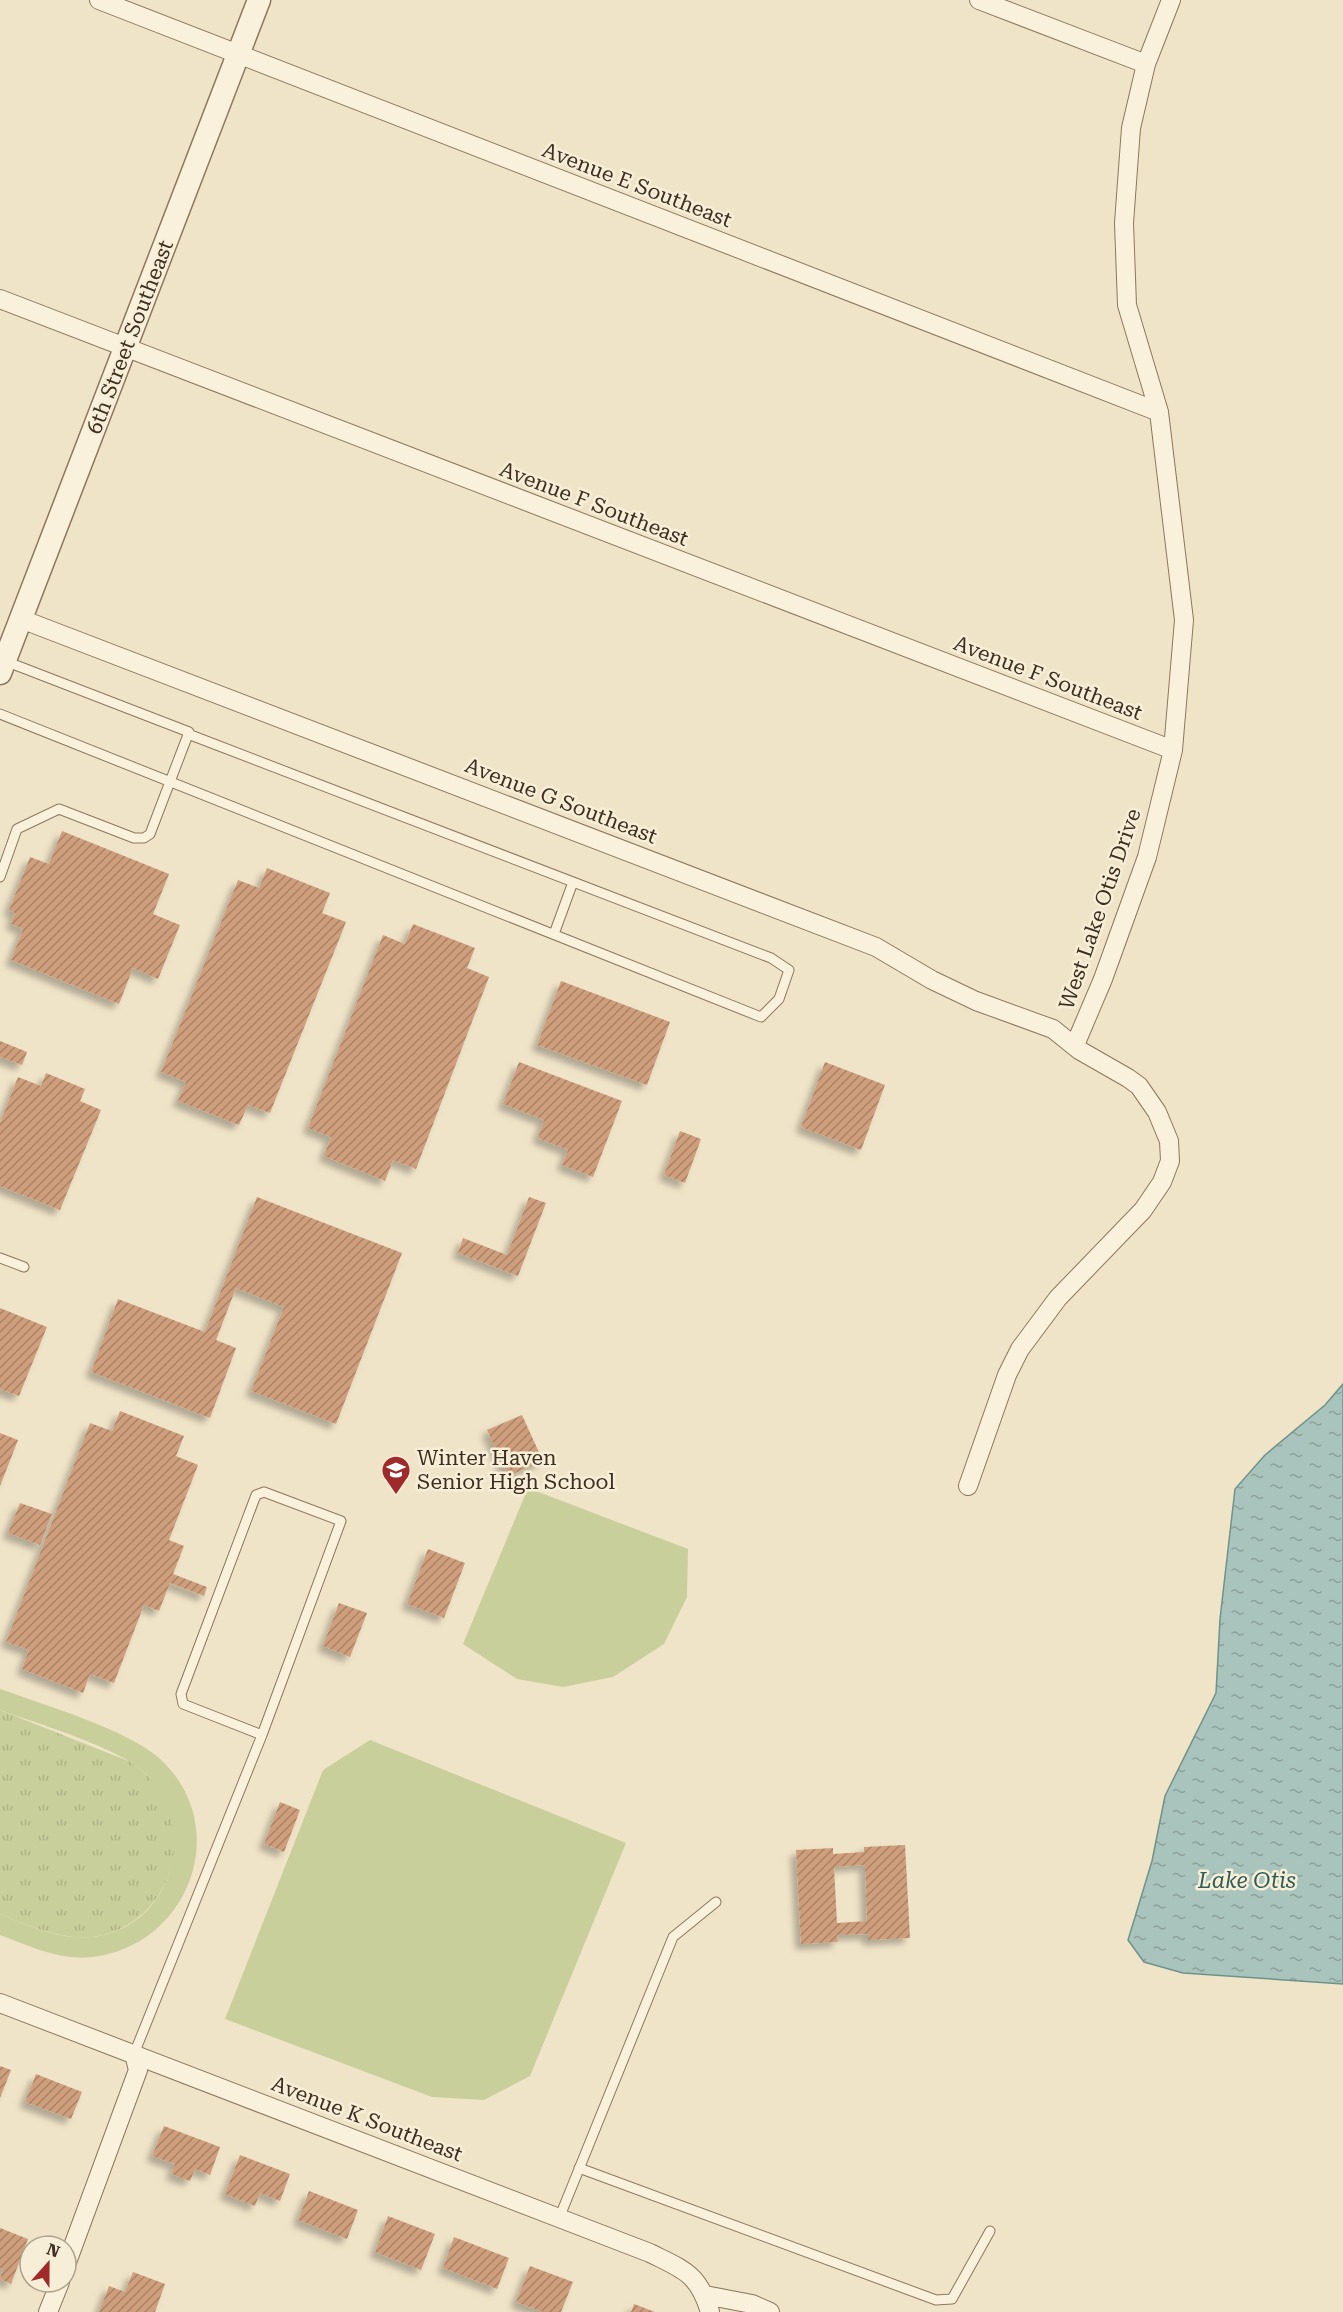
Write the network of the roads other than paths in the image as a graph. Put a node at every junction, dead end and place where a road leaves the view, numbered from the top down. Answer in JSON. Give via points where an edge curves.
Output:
{"nodes":[{"id":1,"x":99,"y":0,"type":"edge"},
{"id":2,"x":260,"y":0,"type":"edge"},
{"id":3,"x":979,"y":0,"type":"edge"},
{"id":4,"x":1171,"y":0,"type":"edge"},
{"id":5,"x":239,"y":54,"type":"junction"},
{"id":6,"x":1146,"y":64,"type":"junction"},
{"id":7,"x":0,"y":299,"type":"edge"},
{"id":8,"x":126,"y":347,"type":"junction"},
{"id":9,"x":1160,"y":412,"type":"junction"},
{"id":10,"x":21,"y":619,"type":"junction"},
{"id":11,"x":6,"y":638,"type":"edge"},
{"id":12,"x":2,"y":667,"type":"edge"},
{"id":13,"x":0,"y":714,"type":"edge"},
{"id":14,"x":188,"y":734,"type":"junction"},
{"id":15,"x":1173,"y":750,"type":"junction"},
{"id":16,"x":171,"y":780,"type":"junction"},
{"id":17,"x":0,"y":877,"type":"edge"},
{"id":18,"x":573,"y":882,"type":"junction"},
{"id":19,"x":554,"y":934,"type":"junction"},
{"id":20,"x":1075,"y":1046,"type":"junction"},
{"id":21,"x":0,"y":1258,"type":"edge"},
{"id":22,"x":24,"y":1267,"type":"dead end"},
{"id":23,"x":968,"y":1486,"type":"dead end"},
{"id":24,"x":262,"y":1734,"type":"junction"},
{"id":25,"x":716,"y":1902,"type":"dead end"},
{"id":26,"x":0,"y":2003,"type":"edge"},
{"id":27,"x":134,"y":2054,"type":"junction"},
{"id":28,"x":579,"y":2168,"type":"junction"},
{"id":29,"x":560,"y":2216,"type":"junction"},
{"id":30,"x":990,"y":2231,"type":"dead end"},
{"id":31,"x":77,"y":2234,"type":"edge"},
{"id":32,"x":55,"y":2294,"type":"edge"},
{"id":33,"x":707,"y":2304,"type":"edge"},
{"id":34,"x":48,"y":2312,"type":"edge"},
{"id":35,"x":770,"y":2312,"type":"edge"}],
"edges":[{"from":1,"to":5,"type":"street","name":"Avenue E Southeast"},
{"from":2,"to":5,"type":"street","name":"6th Street Southeast"},
{"from":3,"to":6,"type":"street"},
{"from":4,"to":6,"type":"street","name":"West Lake Otis Drive"},
{"from":5,"to":8,"type":"street","name":"6th Street Southeast"},
{"from":5,"to":9,"type":"street","name":"Avenue E Southeast"},
{"from":6,"to":9,"type":"street","name":"West Lake Otis Drive","via":[[1131,128],[1124,223],[1127,305]]},
{"from":7,"to":8,"type":"street","name":"Avenue F Southeast"},
{"from":8,"to":10,"type":"street","name":"6th Street Southeast"},
{"from":8,"to":15,"type":"street","name":"Avenue F Southeast"},
{"from":9,"to":15,"type":"street","name":"West Lake Otis Drive","via":[[1184,620]]},
{"from":10,"to":11,"type":"street","name":"6th Street Southeast"},
{"from":10,"to":20,"type":"street","name":"Avenue G Southeast","via":[[817,923],[876,947],[976,1001],[1053,1029]]},
{"from":11,"to":12,"type":"street","name":"6th Street Southeast"},
{"from":12,"to":14,"type":"lane"},
{"from":13,"to":16,"type":"lane"},
{"from":14,"to":16,"type":"lane"},
{"from":14,"to":18,"type":"lane"},
{"from":15,"to":20,"type":"street","name":"West Lake Otis Drive","via":[[1147,857]]},
{"from":16,"to":17,"type":"lane","via":[[150,834],[144,838],[134,838],[59,810],[17,829]]},
{"from":16,"to":19,"type":"lane"},
{"from":18,"to":19,"type":"lane"},
{"from":18,"to":19,"type":"lane","via":[[771,958],[789,970],[788,978],[779,999],[761,1017]]},
{"from":20,"to":23,"type":"street","via":[[1139,1086],[1157,1112],[1169,1141],[1170,1161],[1162,1182],[1143,1210],[1058,1298],[1020,1349]]},
{"from":21,"to":22,"type":"lane"},
{"from":24,"to":24,"type":"lane","via":[[341,1521],[264,1492],[256,1495],[181,1694],[183,1704]]},
{"from":24,"to":27,"type":"lane"},
{"from":25,"to":28,"type":"lane","via":[[674,1937]]},
{"from":26,"to":27,"type":"street","name":"Avenue K Southeast"},
{"from":27,"to":29,"type":"street","name":"Avenue K Southeast"},
{"from":27,"to":31,"type":"street","via":[[138,2070]]},
{"from":28,"to":29,"type":"lane"},
{"from":28,"to":30,"type":"lane","via":[[936,2300],[952,2298]]},
{"from":29,"to":33,"type":"street","name":"Avenue K Southeast","via":[[690,2273]]},
{"from":32,"to":34,"type":"street"},
{"from":33,"to":35,"type":"street","via":[[753,2304]]}]}
